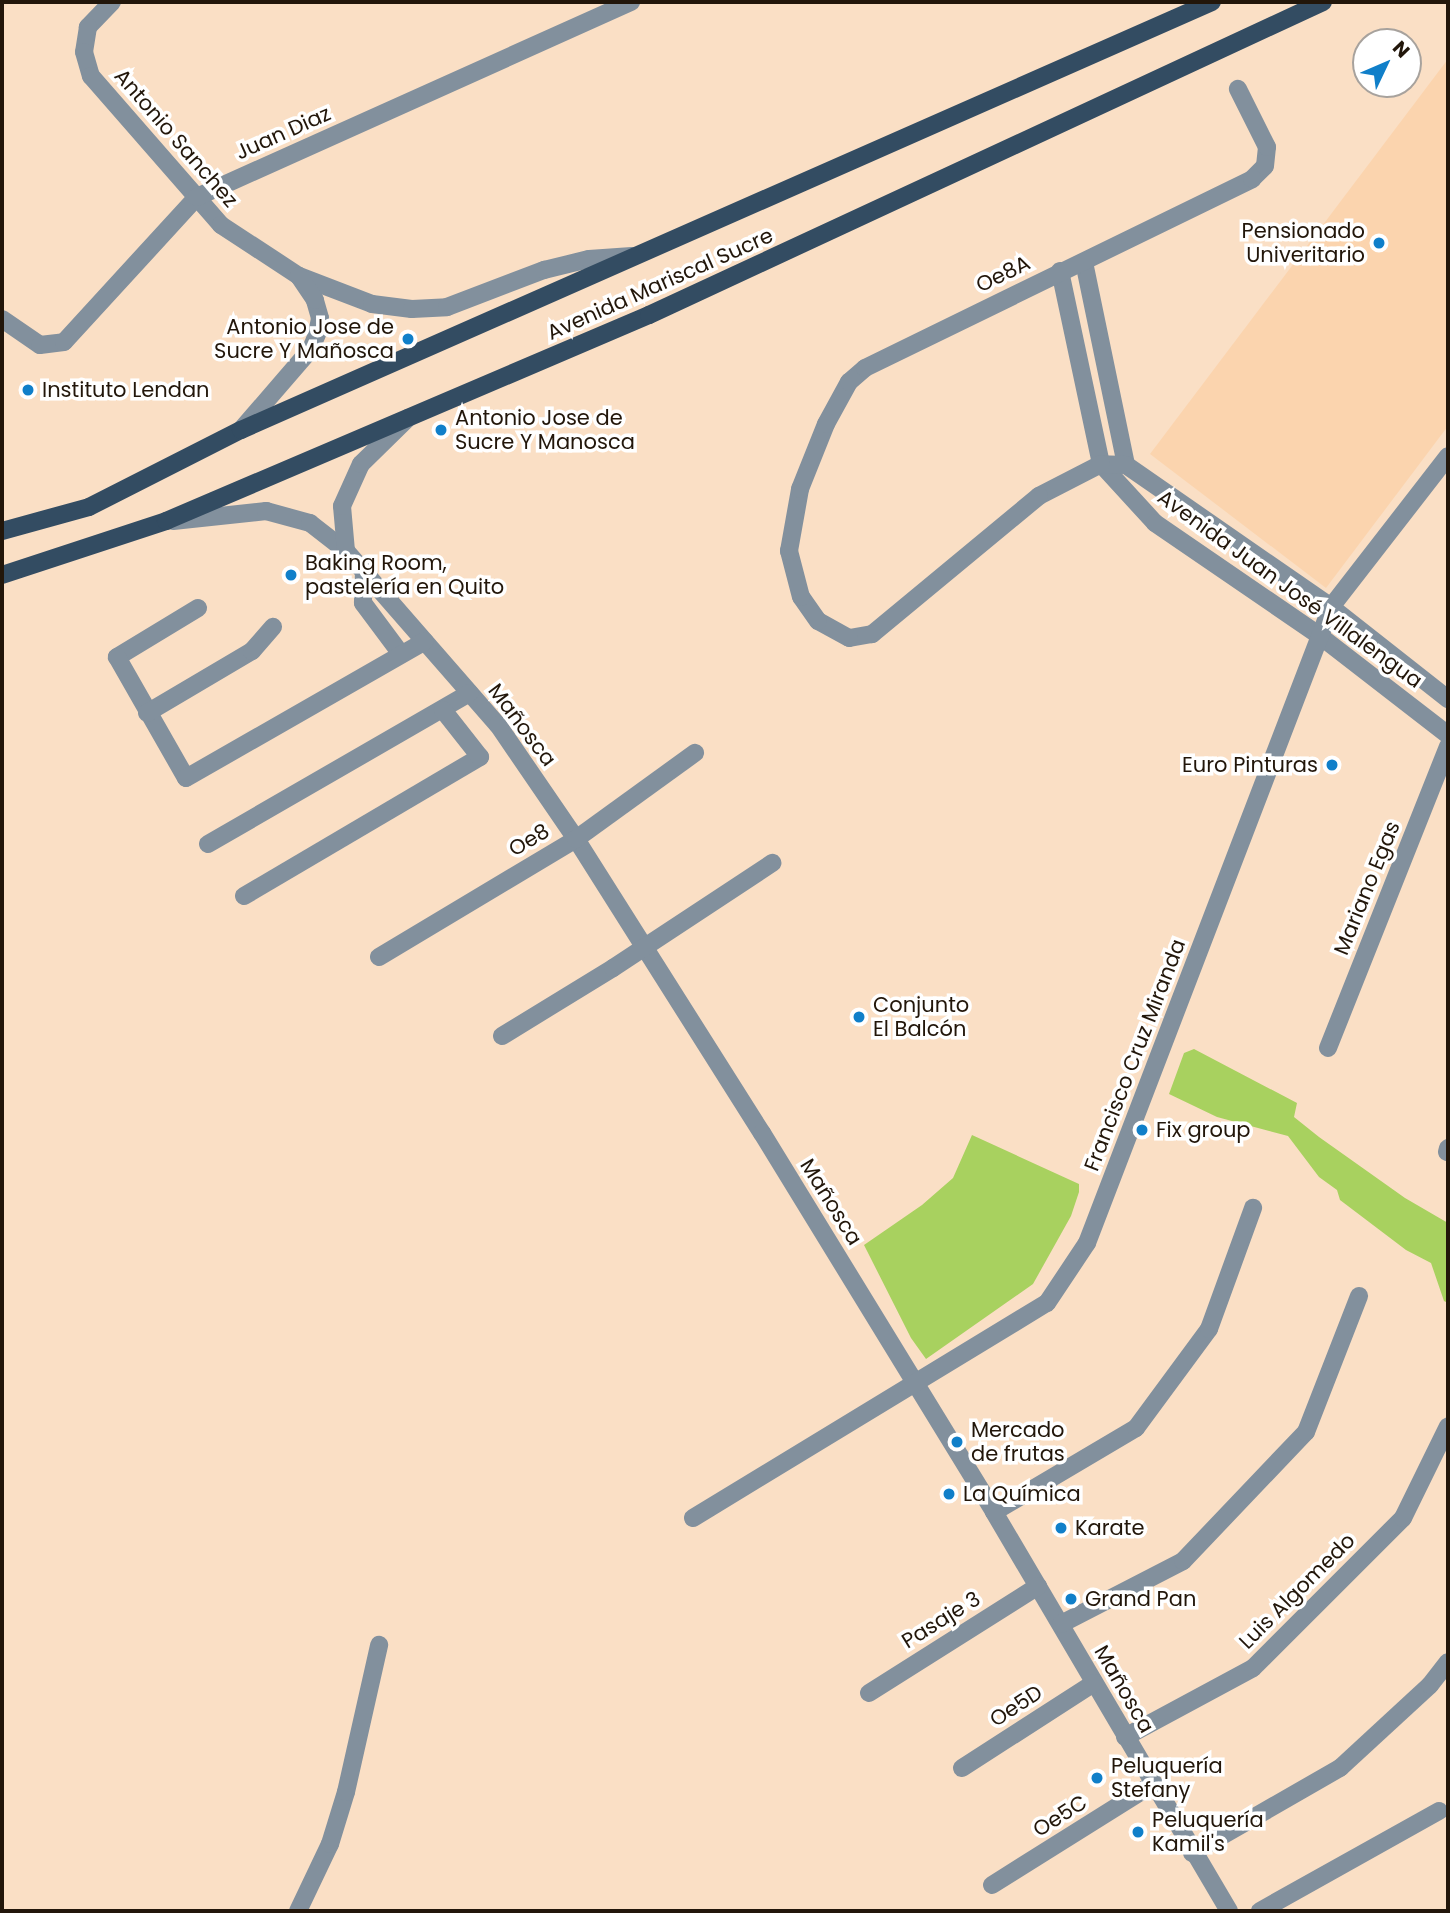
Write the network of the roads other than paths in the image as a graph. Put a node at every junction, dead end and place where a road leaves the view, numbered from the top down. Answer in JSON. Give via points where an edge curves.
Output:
{"nodes":[{"id":1,"x":113,"y":2,"type":"edge"},
{"id":2,"x":631,"y":2,"type":"edge"},
{"id":3,"x":1212,"y":2,"type":"edge"},
{"id":4,"x":1322,"y":2,"type":"edge"},
{"id":5,"x":1237,"y":89,"type":"dead end"},
{"id":6,"x":197,"y":197,"type":"junction"},
{"id":7,"x":635,"y":256,"type":"junction"},
{"id":8,"x":1084,"y":262,"type":"junction"},
{"id":9,"x":1060,"y":271,"type":"junction"},
{"id":10,"x":299,"y":276,"type":"junction"},
{"id":11,"x":2,"y":319,"type":"edge"},
{"id":12,"x":408,"y":418,"type":"junction"},
{"id":13,"x":241,"y":430,"type":"junction"},
{"id":14,"x":1448,"y":456,"type":"edge"},
{"id":15,"x":1101,"y":464,"type":"junction"},
{"id":16,"x":1126,"y":465,"type":"junction"},
{"id":17,"x":166,"y":521,"type":"junction"},
{"id":18,"x":2,"y":531,"type":"edge"},
{"id":19,"x":346,"y":551,"type":"junction"},
{"id":20,"x":364,"y":572,"type":"junction"},
{"id":21,"x":2,"y":575,"type":"edge"},
{"id":22,"x":1331,"y":607,"type":"junction"},
{"id":23,"x":198,"y":608,"type":"dead end"},
{"id":24,"x":273,"y":627,"type":"dead end"},
{"id":25,"x":1320,"y":636,"type":"junction"},
{"id":26,"x":425,"y":641,"type":"junction"},
{"id":27,"x":401,"y":654,"type":"junction"},
{"id":28,"x":470,"y":694,"type":"junction"},
{"id":29,"x":1448,"y":699,"type":"edge"},
{"id":30,"x":443,"y":709,"type":"junction"},
{"id":31,"x":147,"y":713,"type":"junction"},
{"id":32,"x":1448,"y":735,"type":"edge"},
{"id":33,"x":1448,"y":746,"type":"edge"},
{"id":34,"x":695,"y":753,"type":"dead end"},
{"id":35,"x":576,"y":839,"type":"junction"},
{"id":36,"x":208,"y":844,"type":"dead end"},
{"id":37,"x":772,"y":863,"type":"dead end"},
{"id":38,"x":244,"y":896,"type":"dead end"},
{"id":39,"x":642,"y":948,"type":"junction"},
{"id":40,"x":379,"y":957,"type":"dead end"},
{"id":41,"x":502,"y":1036,"type":"dead end"},
{"id":42,"x":1328,"y":1048,"type":"dead end"},
{"id":43,"x":1253,"y":1208,"type":"dead end"},
{"id":44,"x":1359,"y":1296,"type":"dead end"},
{"id":45,"x":916,"y":1384,"type":"junction"},
{"id":46,"x":1448,"y":1426,"type":"edge"},
{"id":47,"x":994,"y":1512,"type":"junction"},
{"id":48,"x":693,"y":1518,"type":"dead end"},
{"id":49,"x":1038,"y":1586,"type":"junction"},
{"id":50,"x":1060,"y":1624,"type":"junction"},
{"id":51,"x":379,"y":1645,"type":"dead end"},
{"id":52,"x":1448,"y":1662,"type":"edge"},
{"id":53,"x":1094,"y":1683,"type":"junction"},
{"id":54,"x":869,"y":1693,"type":"dead end"},
{"id":55,"x":1125,"y":1737,"type":"junction"},
{"id":56,"x":962,"y":1768,"type":"dead end"},
{"id":57,"x":1153,"y":1784,"type":"junction"},
{"id":58,"x":1439,"y":1811,"type":"dead end"},
{"id":59,"x":1192,"y":1853,"type":"junction"},
{"id":60,"x":992,"y":1885,"type":"dead end"},
{"id":61,"x":298,"y":1911,"type":"edge"},
{"id":62,"x":1229,"y":1911,"type":"edge"},
{"id":63,"x":1260,"y":1911,"type":"edge"}],
"edges":[{"from":1,"to":6,"type":"street","name":"Antonio Sanchez","via":[[88,27],[84,52],[91,76]]},
{"from":2,"to":6,"type":"street","name":"Juan Diaz"},
{"from":3,"to":7,"type":"main road","name":"Avenida Mariscal Sucre"},
{"from":4,"to":12,"type":"main road","name":"Avenida Mariscal Sucre","via":[[649,315]]},
{"from":5,"to":8,"type":"street","name":"Oe8A","via":[[1267,147],[1265,166],[1252,179]]},
{"from":6,"to":10,"type":"street","name":"Antonio Sanchez","via":[[220,225]]},
{"from":6,"to":11,"type":"street","name":"Juan Diaz","via":[[64,342],[40,345]]},
{"from":7,"to":10,"type":"street","name":"Antonio Sanchez","via":[[589,259],[544,270],[447,307],[372,304]]},
{"from":7,"to":13,"type":"main road","name":"Avenida Mariscal Sucre"},
{"from":8,"to":9,"type":"street","name":"Oe8A"},
{"from":8,"to":16,"type":"street"},
{"from":9,"to":15,"type":"street"},
{"from":9,"to":15,"type":"street","name":"Oe8A","via":[[865,368],[849,382],[800,489],[789,551],[801,597],[818,621],[849,638],[872,634],[1039,496]]},
{"from":10,"to":13,"type":"street","name":"Antonio Sanchez","via":[[315,300],[320,318],[317,334],[311,349]]},
{"from":12,"to":17,"type":"main road","name":"Avenida Mariscal Sucre"},
{"from":12,"to":19,"type":"street","via":[[361,464],[342,506]]},
{"from":13,"to":18,"type":"main road","name":"Avenida Mariscal Sucre","via":[[89,507]]},
{"from":14,"to":22,"type":"street","name":"Francisco Cruz Miranda"},
{"from":15,"to":16,"type":"street"},
{"from":15,"to":25,"type":"street","name":"Avenida Juan José Villalengua","via":[[1155,523]]},
{"from":16,"to":22,"type":"street","name":"Avenida Juan José Villalengua"},
{"from":17,"to":19,"type":"street","name":"Mañosca","via":[[266,511],[310,523]]},
{"from":17,"to":21,"type":"main road","name":"Avenida Mariscal Sucre"},
{"from":19,"to":20,"type":"street","name":"Mañosca"},
{"from":20,"to":26,"type":"street","name":"Mañosca"},
{"from":20,"to":27,"type":"street","via":[[363,603]]},
{"from":22,"to":25,"type":"street","name":"Francisco Cruz Miranda"},
{"from":22,"to":29,"type":"street","name":"Avenida Juan José Villalengua"},
{"from":23,"to":31,"type":"street","via":[[117,657]]},
{"from":24,"to":31,"type":"street","via":[[252,651]]},
{"from":25,"to":32,"type":"street","name":"Avenida Juan José Villalengua"},
{"from":25,"to":45,"type":"street","name":"Francisco Cruz Miranda","via":[[1087,1243],[1047,1303]]},
{"from":26,"to":27,"type":"street"},
{"from":26,"to":28,"type":"street","name":"Mañosca"},
{"from":27,"to":31,"type":"street","via":[[190,778],[182,775]]},
{"from":28,"to":30,"type":"street"},
{"from":28,"to":35,"type":"street","name":"Mañosca","via":[[498,725]]},
{"from":30,"to":36,"type":"street"},
{"from":30,"to":38,"type":"street","via":[[480,757]]},
{"from":33,"to":42,"type":"street","name":"Mariano Egas"},
{"from":34,"to":35,"type":"street","name":"Oe8"},
{"from":35,"to":39,"type":"street","name":"Mañosca"},
{"from":35,"to":40,"type":"street","name":"Oe8"},
{"from":37,"to":39,"type":"street"},
{"from":39,"to":41,"type":"street"},
{"from":39,"to":45,"type":"street","name":"Mañosca"},
{"from":43,"to":47,"type":"street","via":[[1209,1329],[1136,1428]]},
{"from":44,"to":50,"type":"street","via":[[1306,1432],[1183,1561]]},
{"from":45,"to":47,"type":"street","name":"Mañosca"},
{"from":45,"to":48,"type":"street","name":"Francisco Cruz Miranda"},
{"from":46,"to":55,"type":"street","name":"Luis Algomedo","via":[[1403,1518],[1252,1668]]},
{"from":47,"to":49,"type":"street","name":"Mañosca"},
{"from":49,"to":50,"type":"street","name":"Mañosca"},
{"from":49,"to":54,"type":"street","name":"Pasaje 3"},
{"from":50,"to":53,"type":"street","name":"Mañosca"},
{"from":51,"to":61,"type":"street","via":[[346,1792],[330,1844]]},
{"from":52,"to":59,"type":"street","via":[[1430,1685],[1340,1768]]},
{"from":53,"to":55,"type":"street","name":"Mañosca"},
{"from":53,"to":56,"type":"street","name":"Oe5D"},
{"from":55,"to":57,"type":"street","name":"Mañosca"},
{"from":57,"to":59,"type":"street","name":"Mañosca"},
{"from":57,"to":60,"type":"street","name":"Oe5C"},
{"from":58,"to":63,"type":"street"},
{"from":59,"to":62,"type":"street","name":"Mañosca"}]}
